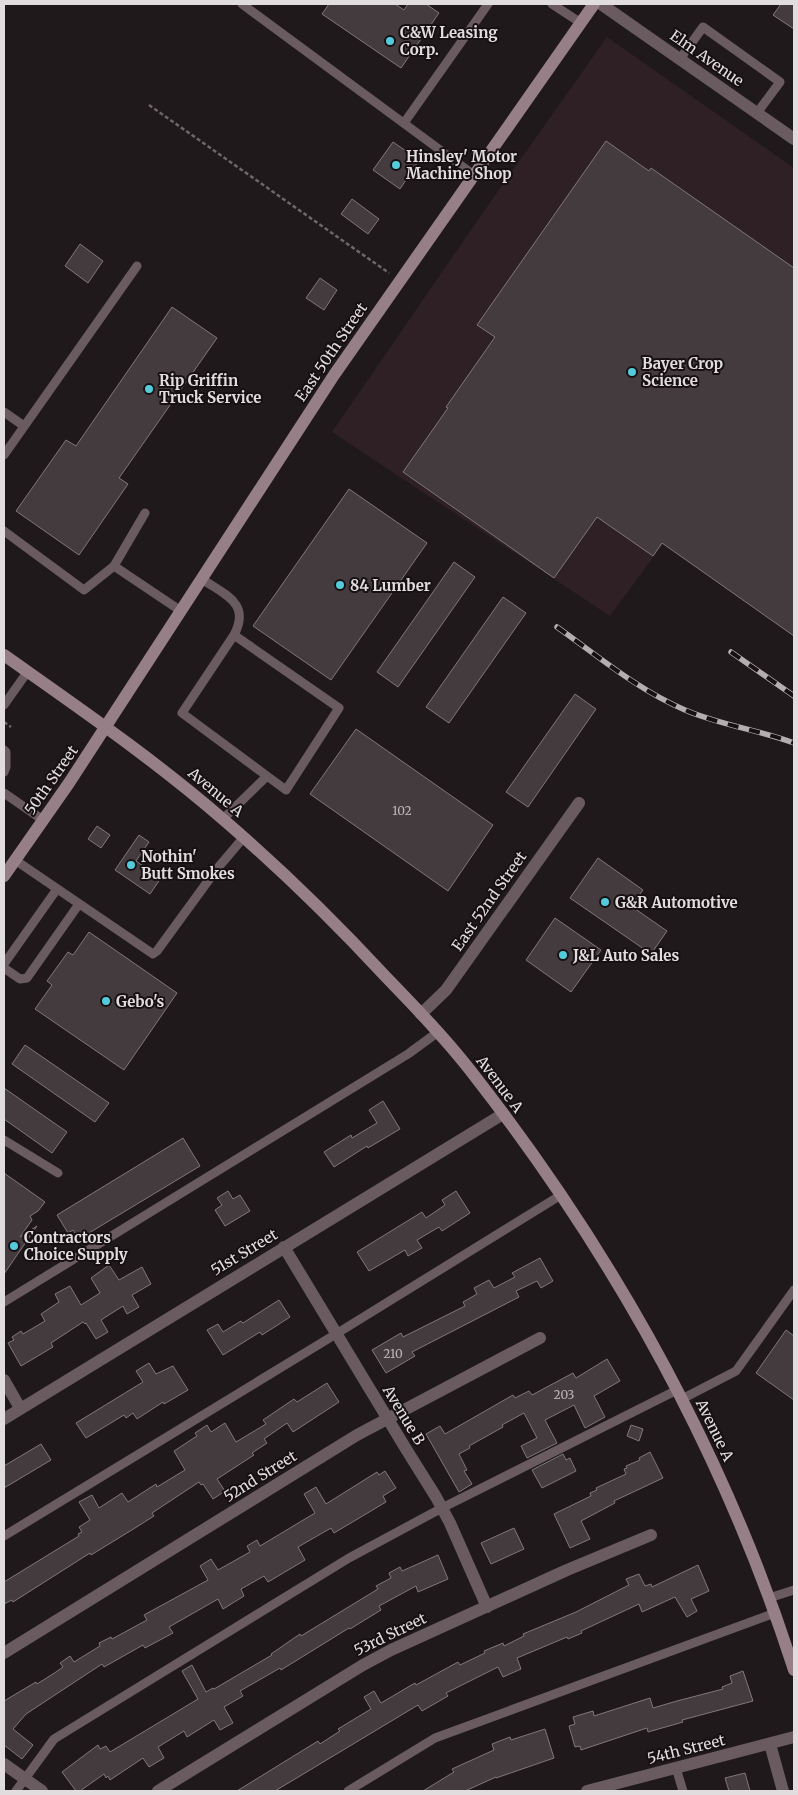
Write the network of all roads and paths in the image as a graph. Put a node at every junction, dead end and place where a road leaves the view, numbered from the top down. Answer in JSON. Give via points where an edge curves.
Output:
{"nodes":[{"id":1,"x":242,"y":4,"type":"edge"},
{"id":2,"x":488,"y":4,"type":"edge"},
{"id":3,"x":552,"y":4,"type":"edge"},
{"id":4,"x":594,"y":4,"type":"edge"},
{"id":5,"x":601,"y":4,"type":"edge"},
{"id":6,"x":581,"y":23,"type":"junction"},
{"id":7,"x":680,"y":59,"type":"junction"},
{"id":8,"x":148,"y":104,"type":"dead end"},
{"id":9,"x":757,"y":113,"type":"junction"},
{"id":10,"x":404,"y":123,"type":"junction"},
{"id":11,"x":794,"y":139,"type":"edge"},
{"id":12,"x":474,"y":175,"type":"junction"},
{"id":13,"x":137,"y":266,"type":"dead end"},
{"id":14,"x":400,"y":280,"type":"junction"},
{"id":15,"x":4,"y":412,"type":"edge"},
{"id":16,"x":24,"y":426,"type":"junction"},
{"id":17,"x":4,"y":455,"type":"edge"},
{"id":18,"x":145,"y":513,"type":"dead end"},
{"id":19,"x":4,"y":531,"type":"edge"},
{"id":20,"x":114,"y":566,"type":"junction"},
{"id":21,"x":202,"y":579,"type":"junction"},
{"id":22,"x":181,"y":611,"type":"junction"},
{"id":23,"x":234,"y":635,"type":"junction"},
{"id":24,"x":4,"y":655,"type":"edge"},
{"id":25,"x":28,"y":671,"type":"junction"},
{"id":26,"x":4,"y":705,"type":"edge"},
{"id":27,"x":4,"y":722,"type":"edge"},
{"id":28,"x":11,"y":727,"type":"dead end"},
{"id":29,"x":106,"y":727,"type":"junction"},
{"id":30,"x":4,"y":750,"type":"edge"},
{"id":31,"x":4,"y":772,"type":"edge"},
{"id":32,"x":267,"y":776,"type":"junction"},
{"id":33,"x":4,"y":792,"type":"edge"},
{"id":34,"x":579,"y":803,"type":"dead end"},
{"id":35,"x":223,"y":819,"type":"junction"},
{"id":36,"x":43,"y":820,"type":"junction"},
{"id":37,"x":244,"y":837,"type":"junction"},
{"id":38,"x":16,"y":860,"type":"junction"},
{"id":39,"x":4,"y":876,"type":"edge"},
{"id":40,"x":57,"y":889,"type":"junction"},
{"id":41,"x":79,"y":904,"type":"junction"},
{"id":42,"x":4,"y":966,"type":"edge"},
{"id":43,"x":421,"y":1014,"type":"junction"},
{"id":44,"x":438,"y":1032,"type":"junction"},
{"id":45,"x":503,"y":1114,"type":"junction"},
{"id":46,"x":4,"y":1140,"type":"edge"},
{"id":47,"x":58,"y":1173,"type":"dead end"},
{"id":48,"x":561,"y":1195,"type":"junction"},
{"id":49,"x":284,"y":1246,"type":"junction"},
{"id":50,"x":794,"y":1290,"type":"edge"},
{"id":51,"x":4,"y":1302,"type":"edge"},
{"id":52,"x":336,"y":1334,"type":"junction"},
{"id":53,"x":540,"y":1338,"type":"dead end"},
{"id":54,"x":4,"y":1380,"type":"edge"},
{"id":55,"x":680,"y":1394,"type":"junction"},
{"id":56,"x":20,"y":1408,"type":"junction"},
{"id":57,"x":4,"y":1418,"type":"edge"},
{"id":58,"x":388,"y":1420,"type":"junction"},
{"id":59,"x":442,"y":1508,"type":"junction"},
{"id":60,"x":651,"y":1535,"type":"dead end"},
{"id":61,"x":4,"y":1536,"type":"edge"},
{"id":62,"x":794,"y":1590,"type":"edge"},
{"id":63,"x":769,"y":1598,"type":"junction"},
{"id":64,"x":487,"y":1607,"type":"junction"},
{"id":65,"x":775,"y":1613,"type":"junction"},
{"id":66,"x":4,"y":1652,"type":"edge"},
{"id":67,"x":794,"y":1670,"type":"edge"},
{"id":68,"x":794,"y":1738,"type":"edge"},
{"id":69,"x":770,"y":1744,"type":"junction"},
{"id":70,"x":4,"y":1764,"type":"edge"},
{"id":71,"x":676,"y":1768,"type":"junction"},
{"id":72,"x":24,"y":1779,"type":"junction"},
{"id":73,"x":16,"y":1791,"type":"edge"},
{"id":74,"x":42,"y":1791,"type":"edge"},
{"id":75,"x":158,"y":1791,"type":"edge"},
{"id":76,"x":348,"y":1791,"type":"edge"},
{"id":77,"x":586,"y":1791,"type":"edge"},
{"id":78,"x":683,"y":1791,"type":"edge"},
{"id":79,"x":784,"y":1791,"type":"edge"}],
"edges":[{"from":1,"to":10,"type":"lane"},
{"from":2,"to":10,"type":"lane"},
{"from":3,"to":6,"type":"lane"},
{"from":4,"to":6,"type":"main road","name":"East 50th Street"},
{"from":5,"to":7,"type":"street","name":"Elm Avenue"},
{"from":6,"to":12,"type":"main road","name":"East 50th Street"},
{"from":7,"to":9,"type":"street","name":"Elm Avenue"},
{"from":7,"to":9,"type":"lane","via":[[703,27],[780,82]]},
{"from":8,"to":14,"type":"path"},
{"from":9,"to":11,"type":"street","name":"Elm Avenue"},
{"from":10,"to":12,"type":"lane"},
{"from":12,"to":14,"type":"main road","name":"East 50th Street"},
{"from":13,"to":16,"type":"lane"},
{"from":14,"to":21,"type":"main road","name":"East 50th Street","via":[[334,375]]},
{"from":15,"to":16,"type":"lane"},
{"from":16,"to":17,"type":"lane"},
{"from":18,"to":20,"type":"lane"},
{"from":19,"to":20,"type":"lane","via":[[84,590]]},
{"from":20,"to":22,"type":"lane"},
{"from":21,"to":22,"type":"main road","name":"East 50th Street"},
{"from":21,"to":23,"type":"lane","via":[[234,602],[240,614]]},
{"from":22,"to":29,"type":"main road","name":"East 50th Street"},
{"from":23,"to":32,"type":"lane","via":[[182,713]]},
{"from":23,"to":32,"type":"lane","via":[[339,708],[286,790]]},
{"from":24,"to":25,"type":"main road","name":"Avenue A"},
{"from":25,"to":26,"type":"lane"},
{"from":25,"to":29,"type":"main road","name":"Avenue A"},
{"from":27,"to":28,"type":"path"},
{"from":29,"to":35,"type":"main road","name":"Avenue A"},
{"from":29,"to":36,"type":"main road","name":"50th Street"},
{"from":30,"to":31,"type":"lane"},
{"from":32,"to":35,"type":"lane"},
{"from":33,"to":36,"type":"lane"},
{"from":34,"to":43,"type":"street","name":"East 52nd Street","via":[[446,990]]},
{"from":35,"to":37,"type":"main road","name":"Avenue A"},
{"from":36,"to":38,"type":"main road","name":"50th Street"},
{"from":37,"to":41,"type":"lane","via":[[152,954]]},
{"from":37,"to":43,"type":"main road","name":"Avenue A","via":[[319,908]]},
{"from":38,"to":39,"type":"main road","name":"50th Street"},
{"from":38,"to":40,"type":"lane"},
{"from":40,"to":41,"type":"lane"},
{"from":40,"to":42,"type":"lane"},
{"from":41,"to":42,"type":"lane","via":[[27,978],[20,979]]},
{"from":43,"to":44,"type":"main road","name":"Avenue A"},
{"from":44,"to":45,"type":"main road","name":"Avenue A"},
{"from":44,"to":51,"type":"lane","via":[[408,1054]]},
{"from":45,"to":48,"type":"main road","name":"Avenue A"},
{"from":45,"to":49,"type":"street","name":"51st Street"},
{"from":46,"to":47,"type":"lane"},
{"from":48,"to":52,"type":"lane"},
{"from":48,"to":55,"type":"main road","name":"Avenue A","via":[[612,1274]]},
{"from":49,"to":52,"type":"street","name":"Avenue B"},
{"from":49,"to":56,"type":"street","name":"51st Street"},
{"from":50,"to":55,"type":"lane","via":[[736,1371]]},
{"from":52,"to":58,"type":"street","name":"Avenue B"},
{"from":52,"to":61,"type":"lane"},
{"from":53,"to":58,"type":"street","name":"52nd Street"},
{"from":54,"to":56,"type":"street"},
{"from":55,"to":59,"type":"lane"},
{"from":55,"to":63,"type":"main road","name":"Avenue A","via":[[732,1505]]},
{"from":56,"to":57,"type":"street","name":"51st Street"},
{"from":58,"to":59,"type":"street","name":"Avenue B"},
{"from":58,"to":66,"type":"street","name":"52nd Street","via":[[357,1435]]},
{"from":59,"to":64,"type":"street","name":"Avenue B"},
{"from":59,"to":72,"type":"lane","via":[[349,1558],[54,1739]]},
{"from":60,"to":64,"type":"street","name":"53rd Street"},
{"from":62,"to":63,"type":"lane"},
{"from":63,"to":65,"type":"main road","name":"Avenue A"},
{"from":64,"to":75,"type":"street","name":"53rd Street","via":[[363,1665]]},
{"from":65,"to":67,"type":"main road","name":"Avenue A"},
{"from":65,"to":76,"type":"lane","via":[[435,1738]]},
{"from":68,"to":69,"type":"street","name":"54th Street"},
{"from":69,"to":71,"type":"street","name":"54th Street"},
{"from":69,"to":79,"type":"street"},
{"from":70,"to":72,"type":"street"},
{"from":71,"to":77,"type":"street","name":"54th Street"},
{"from":71,"to":78,"type":"lane"},
{"from":72,"to":73,"type":"lane"},
{"from":72,"to":74,"type":"street"}]}
